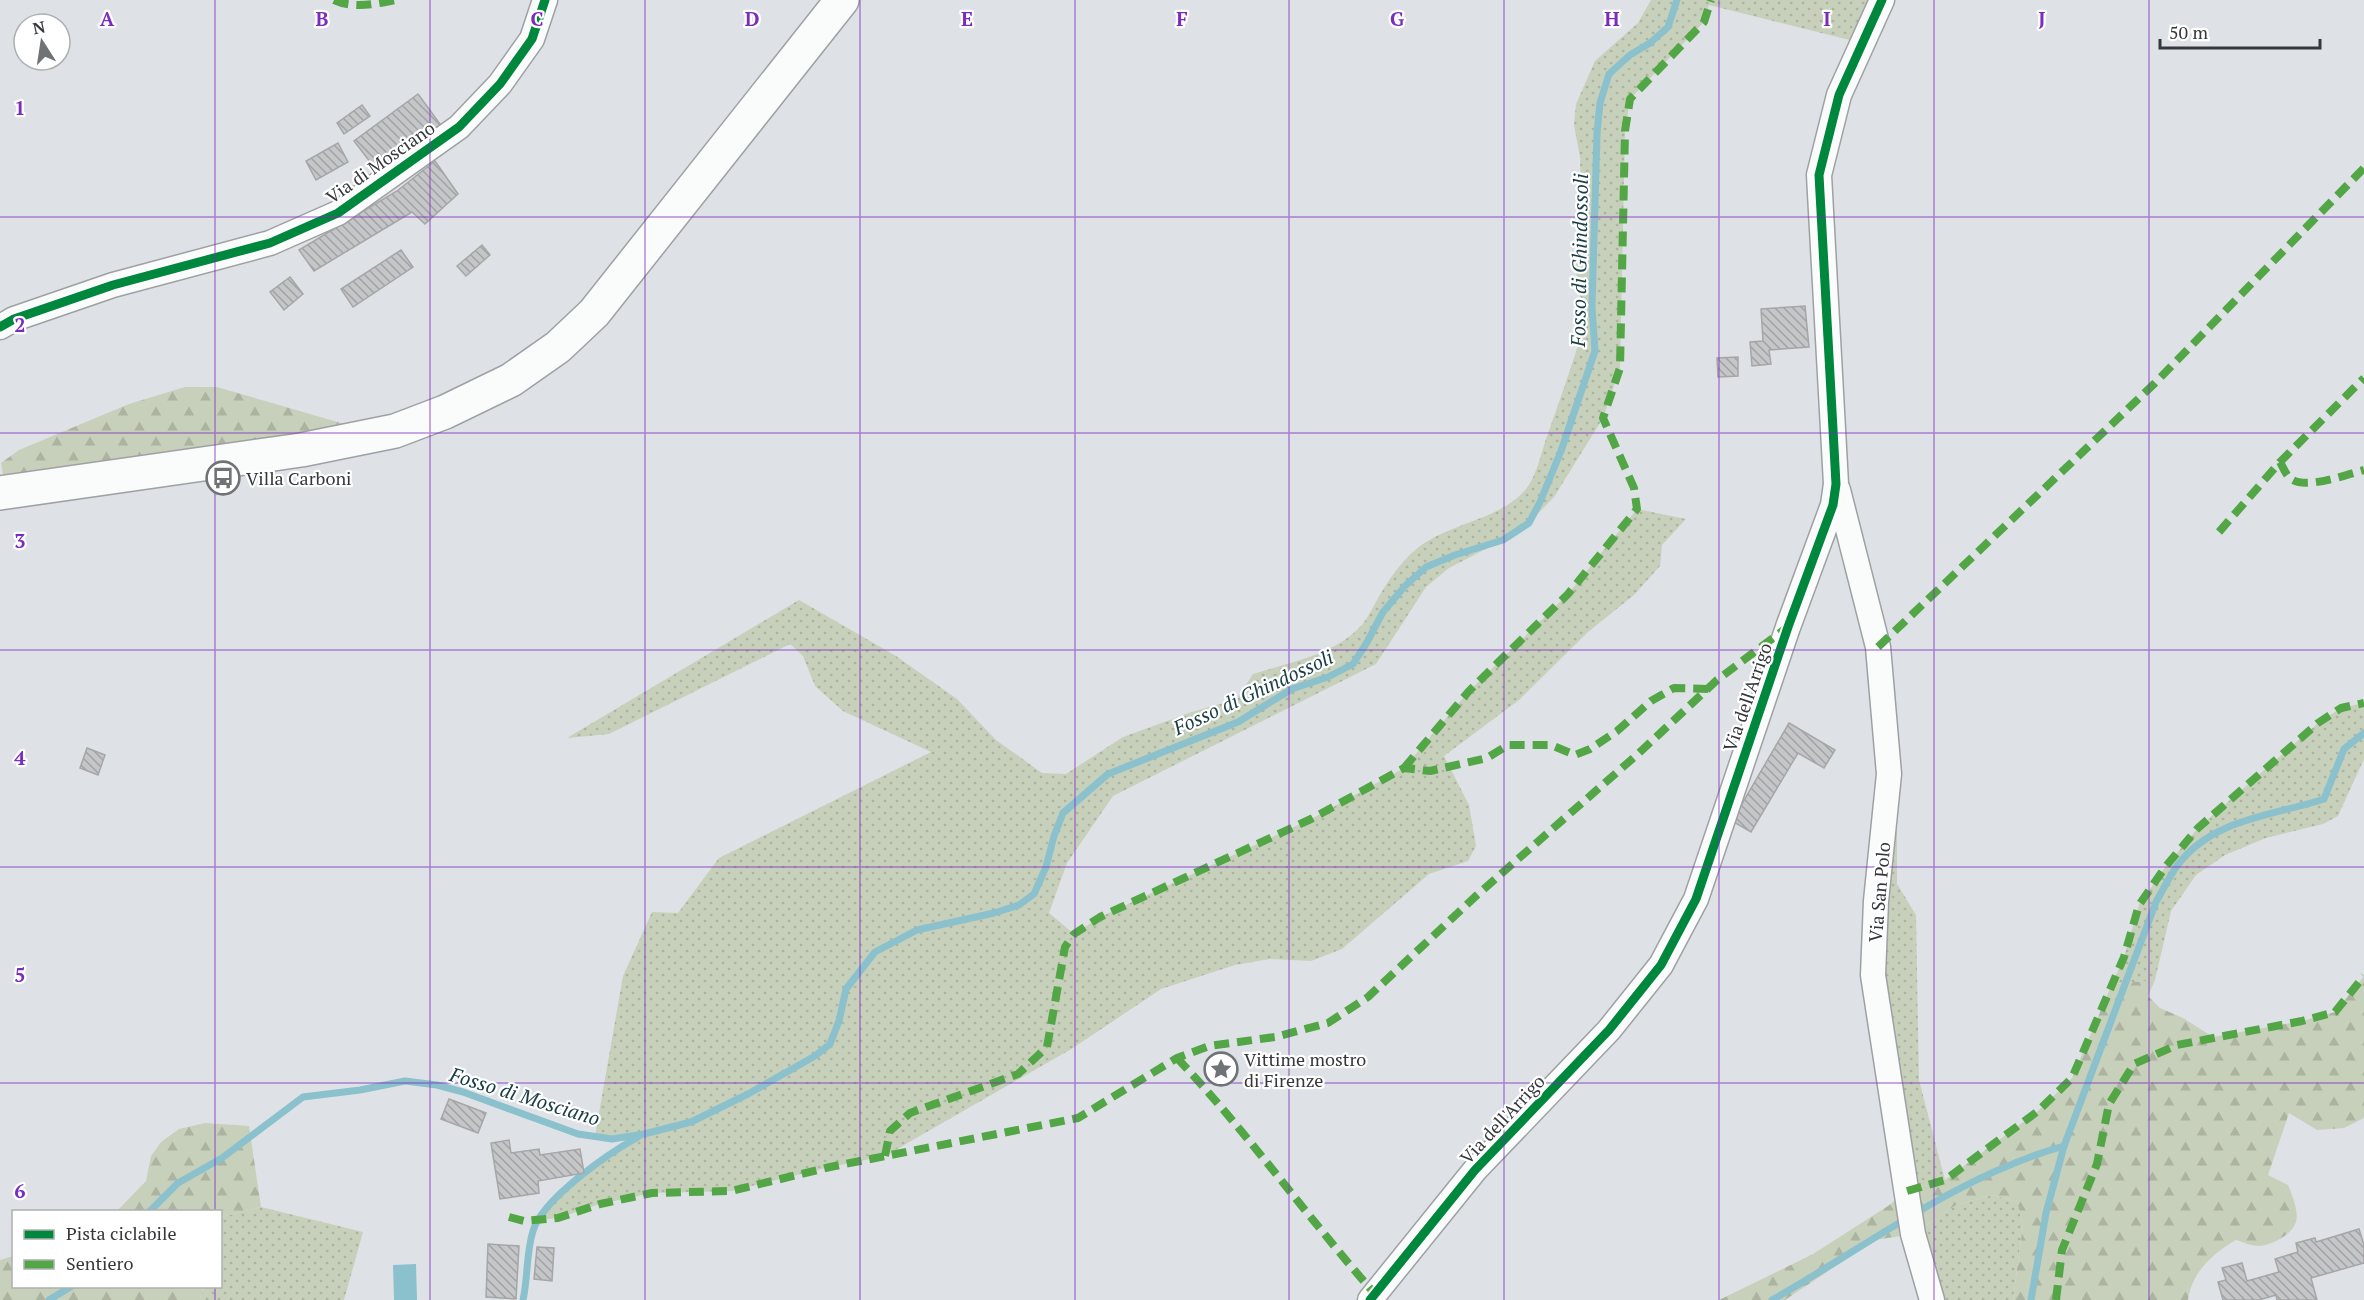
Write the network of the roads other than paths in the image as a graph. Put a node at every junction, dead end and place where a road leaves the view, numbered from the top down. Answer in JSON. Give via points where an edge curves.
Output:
{"nodes":[{"id":1,"x":545,"y":0,"type":"edge"},
{"id":2,"x":842,"y":0,"type":"edge"},
{"id":3,"x":1882,"y":0,"type":"edge"},
{"id":4,"x":0,"y":327,"type":"edge"},
{"id":5,"x":1836,"y":484,"type":"junction"},
{"id":6,"x":0,"y":494,"type":"edge"},
{"id":7,"x":1370,"y":1300,"type":"edge"},
{"id":8,"x":1932,"y":1300,"type":"edge"}],
"edges":[{"from":1,"to":4,"type":"street","name":"Via di Mosciano","via":[[531,39],[501,84],[459,127],[338,213],[270,243],[114,285]]},
{"from":2,"to":6,"type":"main road","via":[[594,313],[558,347],[511,380],[395,431],[301,450]]},
{"from":3,"to":5,"type":"street","name":"Via dell'Arrigo","via":[[1839,95],[1819,175]]},
{"from":5,"to":7,"type":"street","name":"Via dell'Arrigo","via":[[1826,526],[1696,899],[1661,965],[1609,1029],[1475,1170]]},
{"from":5,"to":8,"type":"street","name":"Via San Polo","via":[[1878,647],[1889,774],[1873,975],[1913,1234]]}]}
